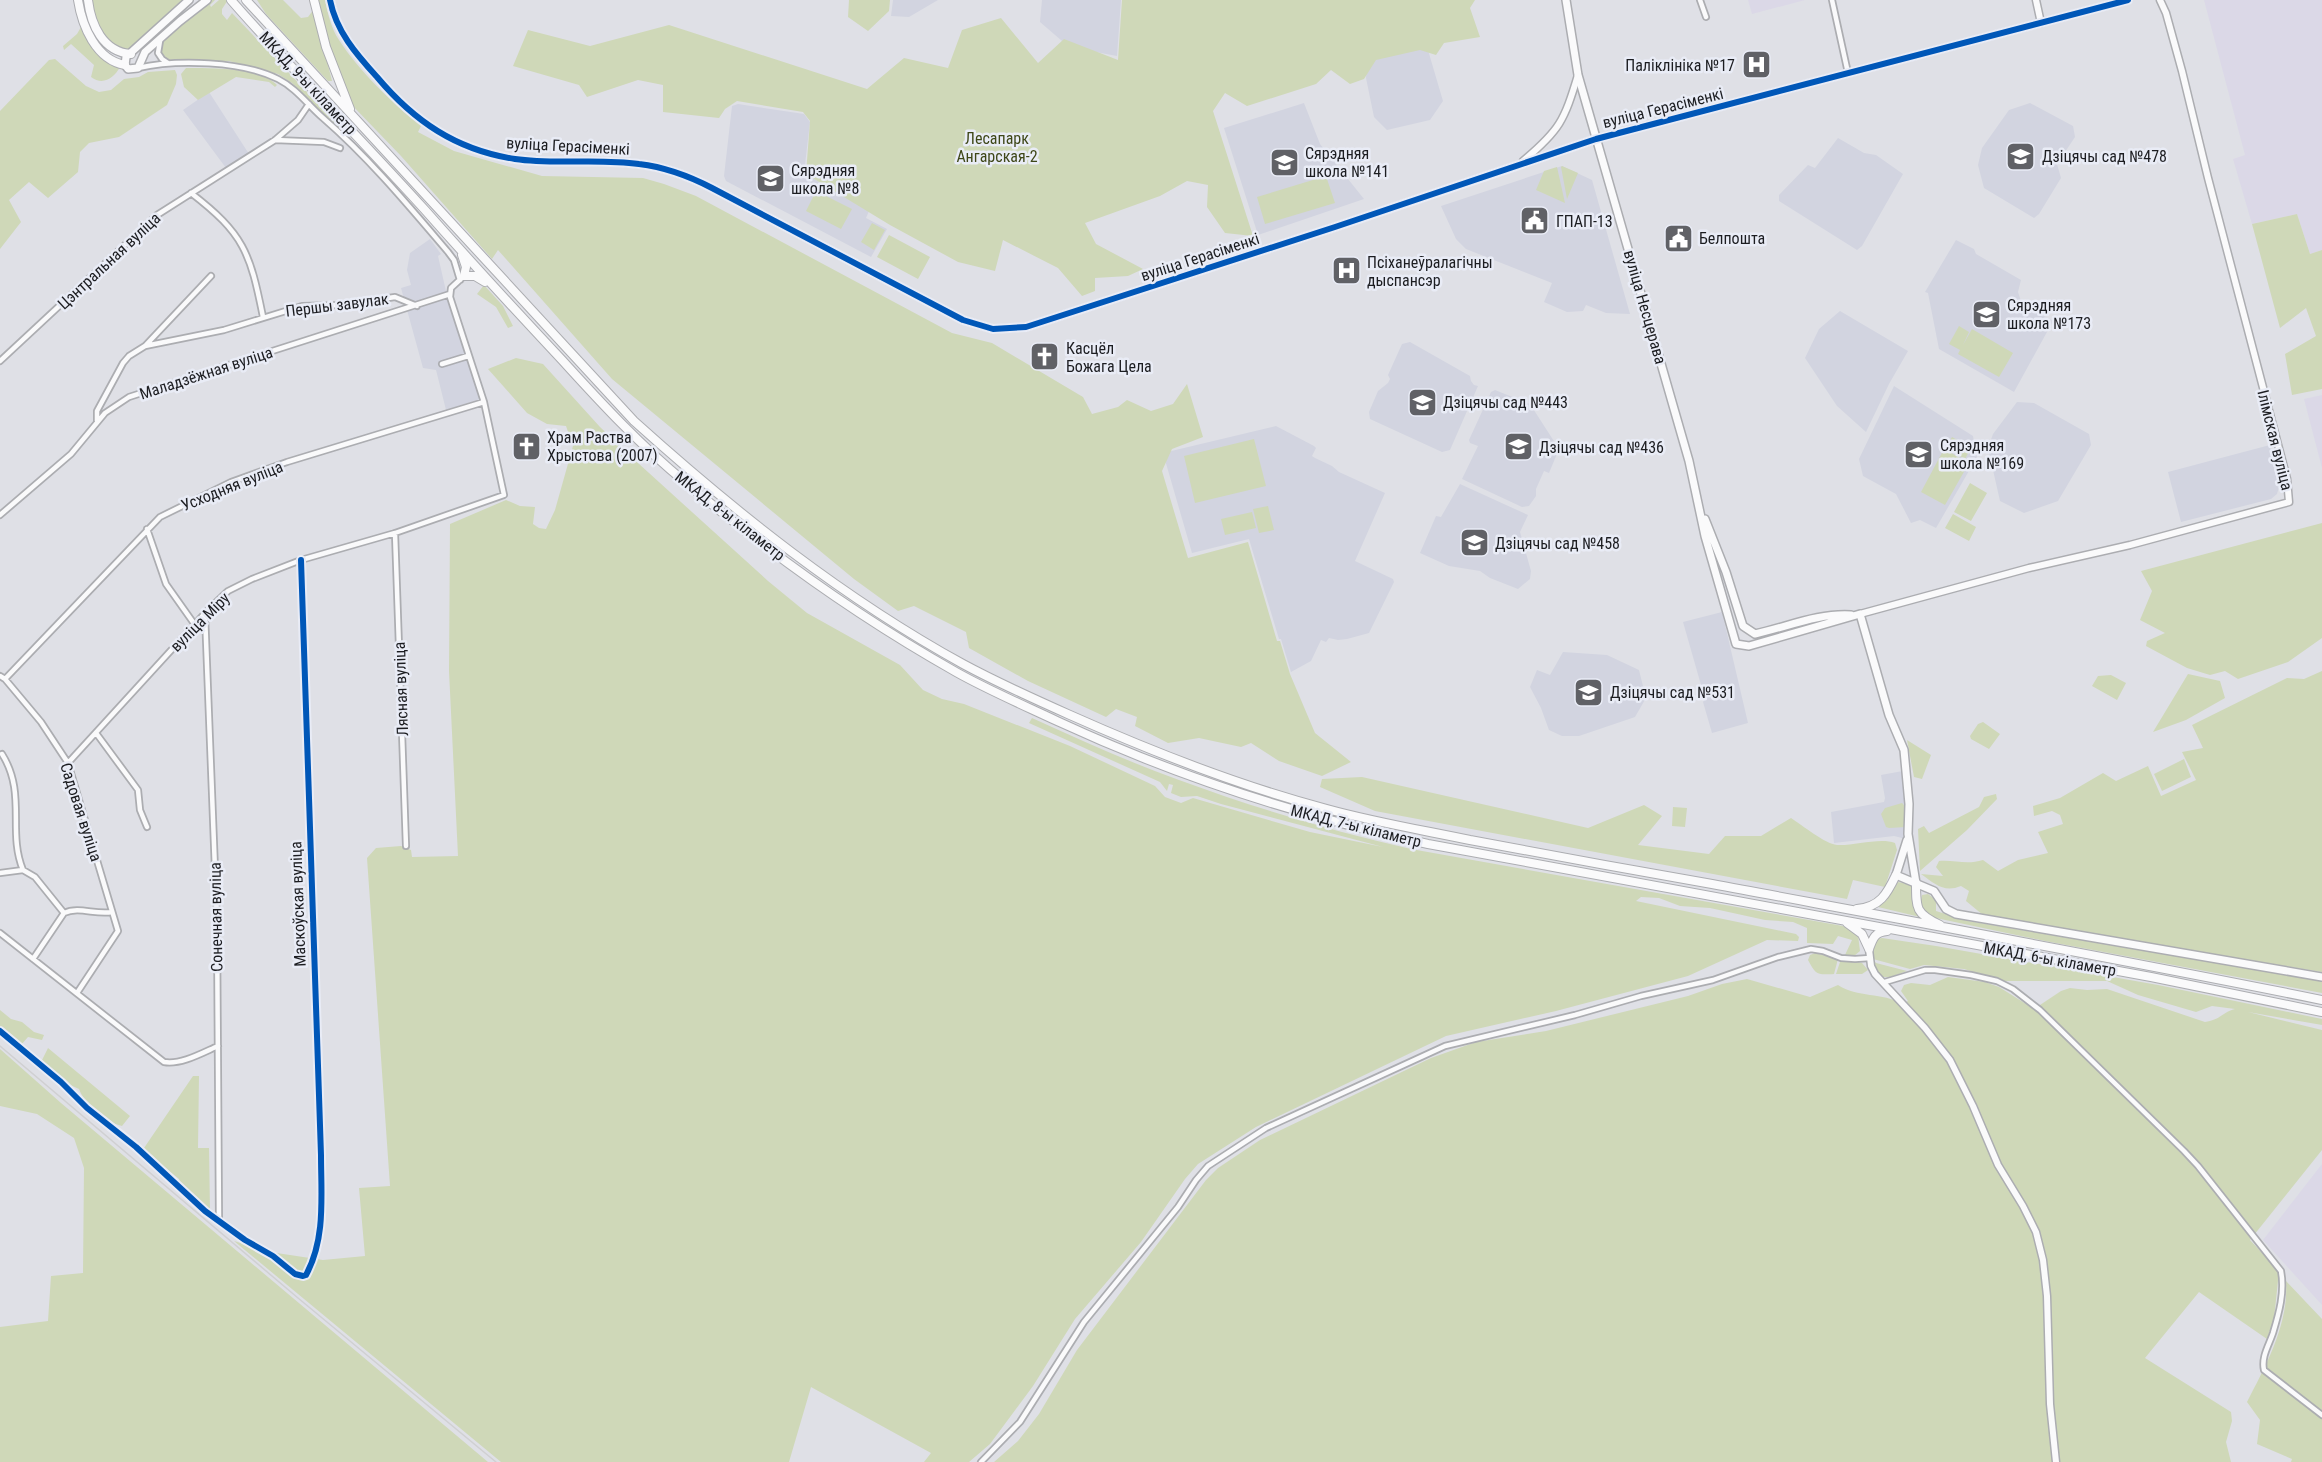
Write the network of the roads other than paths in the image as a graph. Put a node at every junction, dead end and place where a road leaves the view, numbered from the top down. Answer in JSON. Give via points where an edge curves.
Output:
{"nodes":[{"id":1,"x":78,"y":0,"type":"edge"},
{"id":2,"x":88,"y":0,"type":"edge"},
{"id":3,"x":189,"y":0,"type":"edge"},
{"id":4,"x":207,"y":0,"type":"edge"},
{"id":5,"x":246,"y":0,"type":"edge"},
{"id":6,"x":314,"y":0,"type":"edge"},
{"id":7,"x":330,"y":0,"type":"edge"},
{"id":8,"x":1566,"y":0,"type":"edge"},
{"id":9,"x":1700,"y":0,"type":"edge"},
{"id":10,"x":1832,"y":0,"type":"edge"},
{"id":11,"x":2036,"y":0,"type":"edge"},
{"id":12,"x":2128,"y":0,"type":"edge"},
{"id":13,"x":2160,"y":0,"type":"edge"},
{"id":14,"x":232,"y":2,"type":"edge"},
{"id":15,"x":1706,"y":17,"type":"dead end"},
{"id":16,"x":2042,"y":23,"type":"junction"},
{"id":17,"x":166,"y":33,"type":"junction"},
{"id":18,"x":131,"y":54,"type":"junction"},
{"id":19,"x":141,"y":59,"type":"junction"},
{"id":20,"x":125,"y":65,"type":"junction"},
{"id":21,"x":173,"y":65,"type":"junction"},
{"id":22,"x":138,"y":68,"type":"junction"},
{"id":23,"x":1848,"y":73,"type":"junction"},
{"id":24,"x":1578,"y":75,"type":"junction"},
{"id":25,"x":309,"y":104,"type":"junction"},
{"id":26,"x":353,"y":116,"type":"junction"},
{"id":27,"x":1596,"y":139,"type":"junction"},
{"id":28,"x":275,"y":140,"type":"junction"},
{"id":29,"x":340,"y":148,"type":"dead end"},
{"id":30,"x":394,"y":159,"type":"joint"},
{"id":31,"x":1519,"y":165,"type":"junction"},
{"id":32,"x":385,"y":166,"type":"joint"},
{"id":33,"x":191,"y":193,"type":"junction"},
{"id":34,"x":460,"y":251,"type":"junction"},
{"id":35,"x":211,"y":276,"type":"dead end"},
{"id":36,"x":462,"y":278,"type":"junction"},
{"id":37,"x":450,"y":294,"type":"junction"},
{"id":38,"x":501,"y":296,"type":"junction"},
{"id":39,"x":417,"y":306,"type":"junction"},
{"id":40,"x":263,"y":317,"type":"junction"},
{"id":41,"x":146,"y":346,"type":"junction"},
{"id":42,"x":468,"y":357,"type":"junction"},
{"id":43,"x":0,"y":361,"type":"edge"},
{"id":44,"x":442,"y":364,"type":"dead end"},
{"id":45,"x":484,"y":402,"type":"junction"},
{"id":46,"x":97,"y":422,"type":"junction"},
{"id":47,"x":1701,"y":509,"type":"junction"},
{"id":48,"x":0,"y":515,"type":"edge"},
{"id":49,"x":147,"y":529,"type":"junction"},
{"id":50,"x":395,"y":533,"type":"junction"},
{"id":51,"x":301,"y":560,"type":"junction"},
{"id":52,"x":1726,"y":572,"type":"junction"},
{"id":53,"x":1715,"y":574,"type":"junction"},
{"id":54,"x":205,"y":614,"type":"junction"},
{"id":55,"x":1857,"y":615,"type":"junction"},
{"id":56,"x":1804,"y":621,"type":"junction"},
{"id":57,"x":195,"y":625,"type":"junction"},
{"id":58,"x":1743,"y":626,"type":"junction"},
{"id":59,"x":1732,"y":628,"type":"junction"},
{"id":60,"x":1807,"y":631,"type":"junction"},
{"id":61,"x":962,"y":663,"type":"joint"},
{"id":62,"x":957,"y":672,"type":"joint"},
{"id":63,"x":0,"y":676,"type":"edge"},
{"id":64,"x":5,"y":679,"type":"junction"},
{"id":65,"x":96,"y":733,"type":"junction"},
{"id":66,"x":2,"y":754,"type":"dead end"},
{"id":67,"x":68,"y":763,"type":"junction"},
{"id":68,"x":147,"y":827,"type":"dead end"},
{"id":69,"x":1908,"y":834,"type":"junction"},
{"id":70,"x":406,"y":846,"type":"dead end"},
{"id":71,"x":24,"y":870,"type":"junction"},
{"id":72,"x":0,"y":873,"type":"edge"},
{"id":73,"x":1896,"y":875,"type":"junction"},
{"id":74,"x":1916,"y":884,"type":"junction"},
{"id":75,"x":1781,"y":897,"type":"joint"},
{"id":76,"x":1778,"y":908,"type":"joint"},
{"id":77,"x":1847,"y":910,"type":"junction"},
{"id":78,"x":112,"y":912,"type":"junction"},
{"id":79,"x":64,"y":913,"type":"junction"},
{"id":80,"x":1841,"y":919,"type":"junction"},
{"id":81,"x":1895,"y":930,"type":"junction"},
{"id":82,"x":1950,"y":930,"type":"junction"},
{"id":83,"x":0,"y":933,"type":"edge"},
{"id":84,"x":1869,"y":949,"type":"junction"},
{"id":85,"x":33,"y":958,"type":"junction"},
{"id":86,"x":1870,"y":958,"type":"junction"},
{"id":87,"x":2322,"y":977,"type":"edge"},
{"id":88,"x":1885,"y":982,"type":"junction"},
{"id":89,"x":77,"y":993,"type":"junction"},
{"id":90,"x":2322,"y":1000,"type":"edge"},
{"id":91,"x":2322,"y":1012,"type":"edge"},
{"id":92,"x":0,"y":1031,"type":"edge"},
{"id":93,"x":218,"y":1046,"type":"junction"},
{"id":94,"x":219,"y":1220,"type":"junction"},
{"id":95,"x":2322,"y":1415,"type":"edge"},
{"id":96,"x":981,"y":1462,"type":"edge"},
{"id":97,"x":2056,"y":1462,"type":"edge"}],
"edges":[{"from":1,"to":20,"type":"highway","via":[[83,22],[98,49]]},
{"from":2,"to":18,"type":"highway","via":[[93,21],[106,44]]},
{"from":3,"to":18,"type":"main road"},
{"from":4,"to":17,"type":"main road"},
{"from":5,"to":26,"type":"highway","name":"МКАД, 9-ы кіламетр"},
{"from":6,"to":26,"type":"highway","via":[[326,47]]},
{"from":7,"to":31,"type":"street","name":"вуліца Герасіменкі","via":[[348,43],[405,108],[462,144],[516,159],[626,163],[674,172],[712,188],[963,320],[993,329],[1026,327],[1087,309]]},
{"from":8,"to":24,"type":"main road","name":"вуліца Несцерава"},
{"from":9,"to":15,"type":"street"},
{"from":10,"to":23,"type":"street"},
{"from":11,"to":16,"type":"street"},
{"from":12,"to":16,"type":"street","name":"вуліца Герасіменкі"},
{"from":13,"to":55,"type":"street","name":"Ілімская вуліца","via":[[2182,71],[2287,479],[2289,502]]},
{"from":14,"to":32,"type":"highway","name":"МКАД, 9-ы кіламетр"},
{"from":16,"to":23,"type":"street","name":"вуліца Герасіменкі"},
{"from":17,"to":19,"type":"main road"},
{"from":17,"to":21,"type":"street","via":[[158,53]]},
{"from":18,"to":19,"type":"main road"},
{"from":18,"to":20,"type":"main road"},
{"from":19,"to":22,"type":"main road"},
{"from":20,"to":22,"type":"main road","via":[[129,70]]},
{"from":21,"to":22,"type":"street"},
{"from":21,"to":25,"type":"street","via":[[245,67],[283,82]]},
{"from":23,"to":27,"type":"street","name":"вуліца Герасіменкі"},
{"from":24,"to":27,"type":"main road","name":"вуліца Несцерава"},
{"from":24,"to":31,"type":"street","via":[[1560,125]]},
{"from":25,"to":28,"type":"street","name":"Цэнтральная вуліца"},
{"from":25,"to":36,"type":"street","via":[[347,137],[427,227],[454,260]]},
{"from":26,"to":30,"type":"highway","name":"МКАД, 9-ы кіламетр"},
{"from":27,"to":31,"type":"street","name":"вуліца Герасіменкі"},
{"from":27,"to":47,"type":"main road","name":"вуліца Несцерава"},
{"from":28,"to":29,"type":"street","via":[[324,142]]},
{"from":28,"to":33,"type":"street","name":"Цэнтральная вуліца"},
{"from":30,"to":61,"type":"highway","name":"МКАД, 8-ы кіламетр","via":[[634,421],[690,472],[762,531],[844,590]]},
{"from":32,"to":34,"type":"highway","name":"МКАД, 8-ы кіламетр"},
{"from":33,"to":40,"type":"street","name":"Першы завулак","via":[[218,214],[240,241],[254,276]]},
{"from":33,"to":43,"type":"street","name":"Цэнтральная вуліца","via":[[148,223]]},
{"from":34,"to":36,"type":"highway","via":[[465,263]]},
{"from":34,"to":38,"type":"highway","name":"МКАД, 8-ы кіламетр"},
{"from":35,"to":41,"type":"street"},
{"from":36,"to":37,"type":"street"},
{"from":36,"to":38,"type":"highway","via":[[479,277]]},
{"from":37,"to":39,"type":"street","name":"Маладзёжная вуліца"},
{"from":37,"to":42,"type":"street"},
{"from":38,"to":62,"type":"highway","name":"МКАД, 8-ы кіламетр","via":[[627,430],[683,481],[831,593]]},
{"from":39,"to":40,"type":"street","name":"Першы завулак","via":[[395,297],[302,306]]},
{"from":39,"to":46,"type":"street","name":"Маладзёжная вуліца","via":[[143,392],[115,405]]},
{"from":40,"to":41,"type":"street","via":[[224,330]]},
{"from":41,"to":46,"type":"street","via":[[123,363],[97,411]]},
{"from":42,"to":44,"type":"street"},
{"from":42,"to":45,"type":"street"},
{"from":45,"to":49,"type":"street","name":"Усходняя вуліца","via":[[231,482],[160,517]]},
{"from":45,"to":50,"type":"street","name":"вуліца Міру","via":[[504,491],[501,497]]},
{"from":46,"to":48,"type":"street","name":"Маладзёжная вуліца","via":[[71,454]]},
{"from":47,"to":52,"type":"main road"},
{"from":47,"to":53,"type":"main road"},
{"from":49,"to":57,"type":"street","via":[[166,584]]},
{"from":49,"to":64,"type":"street","name":"Усходняя вуліца"},
{"from":50,"to":51,"type":"street","name":"вуліца Міру"},
{"from":50,"to":70,"type":"street","name":"Лясная вуліца"},
{"from":51,"to":54,"type":"street","name":"вуліца Міру","via":[[228,591]]},
{"from":51,"to":94,"type":"street","name":"Маскоўская вуліца","via":[[321,1155],[321,1229],[306,1275],[295,1274]]},
{"from":52,"to":53,"type":"main road","via":[[1721,568]]},
{"from":52,"to":58,"type":"main road"},
{"from":53,"to":59,"type":"main road"},
{"from":54,"to":57,"type":"street","name":"вуліца Міру"},
{"from":54,"to":93,"type":"street","name":"Сонечная вуліца"},
{"from":55,"to":56,"type":"main road"},
{"from":55,"to":60,"type":"main road","name":"Ілімская вуліца"},
{"from":55,"to":69,"type":"main road","via":[[1904,750]]},
{"from":56,"to":58,"type":"main road","via":[[1755,634]]},
{"from":56,"to":60,"type":"main road"},
{"from":57,"to":65,"type":"street","name":"вуліца Міру"},
{"from":58,"to":59,"type":"main road","via":[[1738,633]]},
{"from":59,"to":60,"type":"main road","name":"Ілімская вуліца","via":[[1736,644],[1744,647]]},
{"from":61,"to":75,"type":"highway","name":"МКАД, 7-ы кіламетр","via":[[1128,741],[1324,809]]},
{"from":62,"to":76,"type":"highway","name":"МКАД, 7-ы кіламетр","via":[[1110,745],[1278,807],[1428,844]]},
{"from":63,"to":64,"type":"street","name":"Садовая вуліца"},
{"from":64,"to":67,"type":"street","name":"Садовая вуліца"},
{"from":65,"to":67,"type":"street","name":"вуліца Міру"},
{"from":65,"to":68,"type":"street","via":[[138,790]]},
{"from":66,"to":71,"type":"street","via":[[14,778],[16,839]]},
{"from":67,"to":78,"type":"street","name":"Садовая вуліца"},
{"from":69,"to":73,"type":"main road"},
{"from":69,"to":74,"type":"main road"},
{"from":71,"to":72,"type":"street"},
{"from":71,"to":79,"type":"street","via":[[42,884]]},
{"from":73,"to":74,"type":"main road"},
{"from":73,"to":77,"type":"highway","via":[[1881,901],[1867,908]]},
{"from":74,"to":82,"type":"highway","via":[[1918,911]]},
{"from":74,"to":87,"type":"main road","via":[[1934,891],[1946,909],[1956,914]]},
{"from":75,"to":77,"type":"highway","name":"МКАД, 6-ы кіламетр"},
{"from":76,"to":80,"type":"highway","name":"МКАД, 6-ы кіламетр"},
{"from":77,"to":82,"type":"highway","name":"МКАД, 6-ы кіламетр"},
{"from":78,"to":79,"type":"street","via":[[79,909]]},
{"from":78,"to":89,"type":"street","name":"Садовая вуліца","via":[[118,931]]},
{"from":79,"to":85,"type":"street"},
{"from":80,"to":81,"type":"highway","name":"МКАД, 6-ы кіламетр"},
{"from":80,"to":84,"type":"highway","via":[[1862,934]]},
{"from":81,"to":84,"type":"highway","via":[[1878,933]]},
{"from":81,"to":91,"type":"highway","name":"МКАД, 6-ы кіламетр"},
{"from":82,"to":90,"type":"highway","name":"МКАД, 6-ы кіламетр"},
{"from":83,"to":85,"type":"street"},
{"from":84,"to":86,"type":"street"},
{"from":85,"to":89,"type":"street"},
{"from":86,"to":88,"type":"street","via":[[1875,974]]},
{"from":86,"to":96,"type":"street","via":[[1840,957],[1810,949],[1713,980],[1445,1046],[1266,1128],[1208,1166],[1196,1180],[1084,1322],[1020,1422]]},
{"from":88,"to":95,"type":"street","via":[[1935,970],[1997,981],[2013,989],[2040,1010],[2184,1151],[2281,1271],[2280,1306],[2264,1356],[2264,1370]]},
{"from":88,"to":97,"type":"street","via":[[1950,1060],[1998,1165],[2036,1232],[2047,1296]]},
{"from":89,"to":93,"type":"street","via":[[164,1062],[172,1064]]},
{"from":92,"to":94,"type":"street"},
{"from":93,"to":94,"type":"street","name":"Сонечная вуліца"}]}
